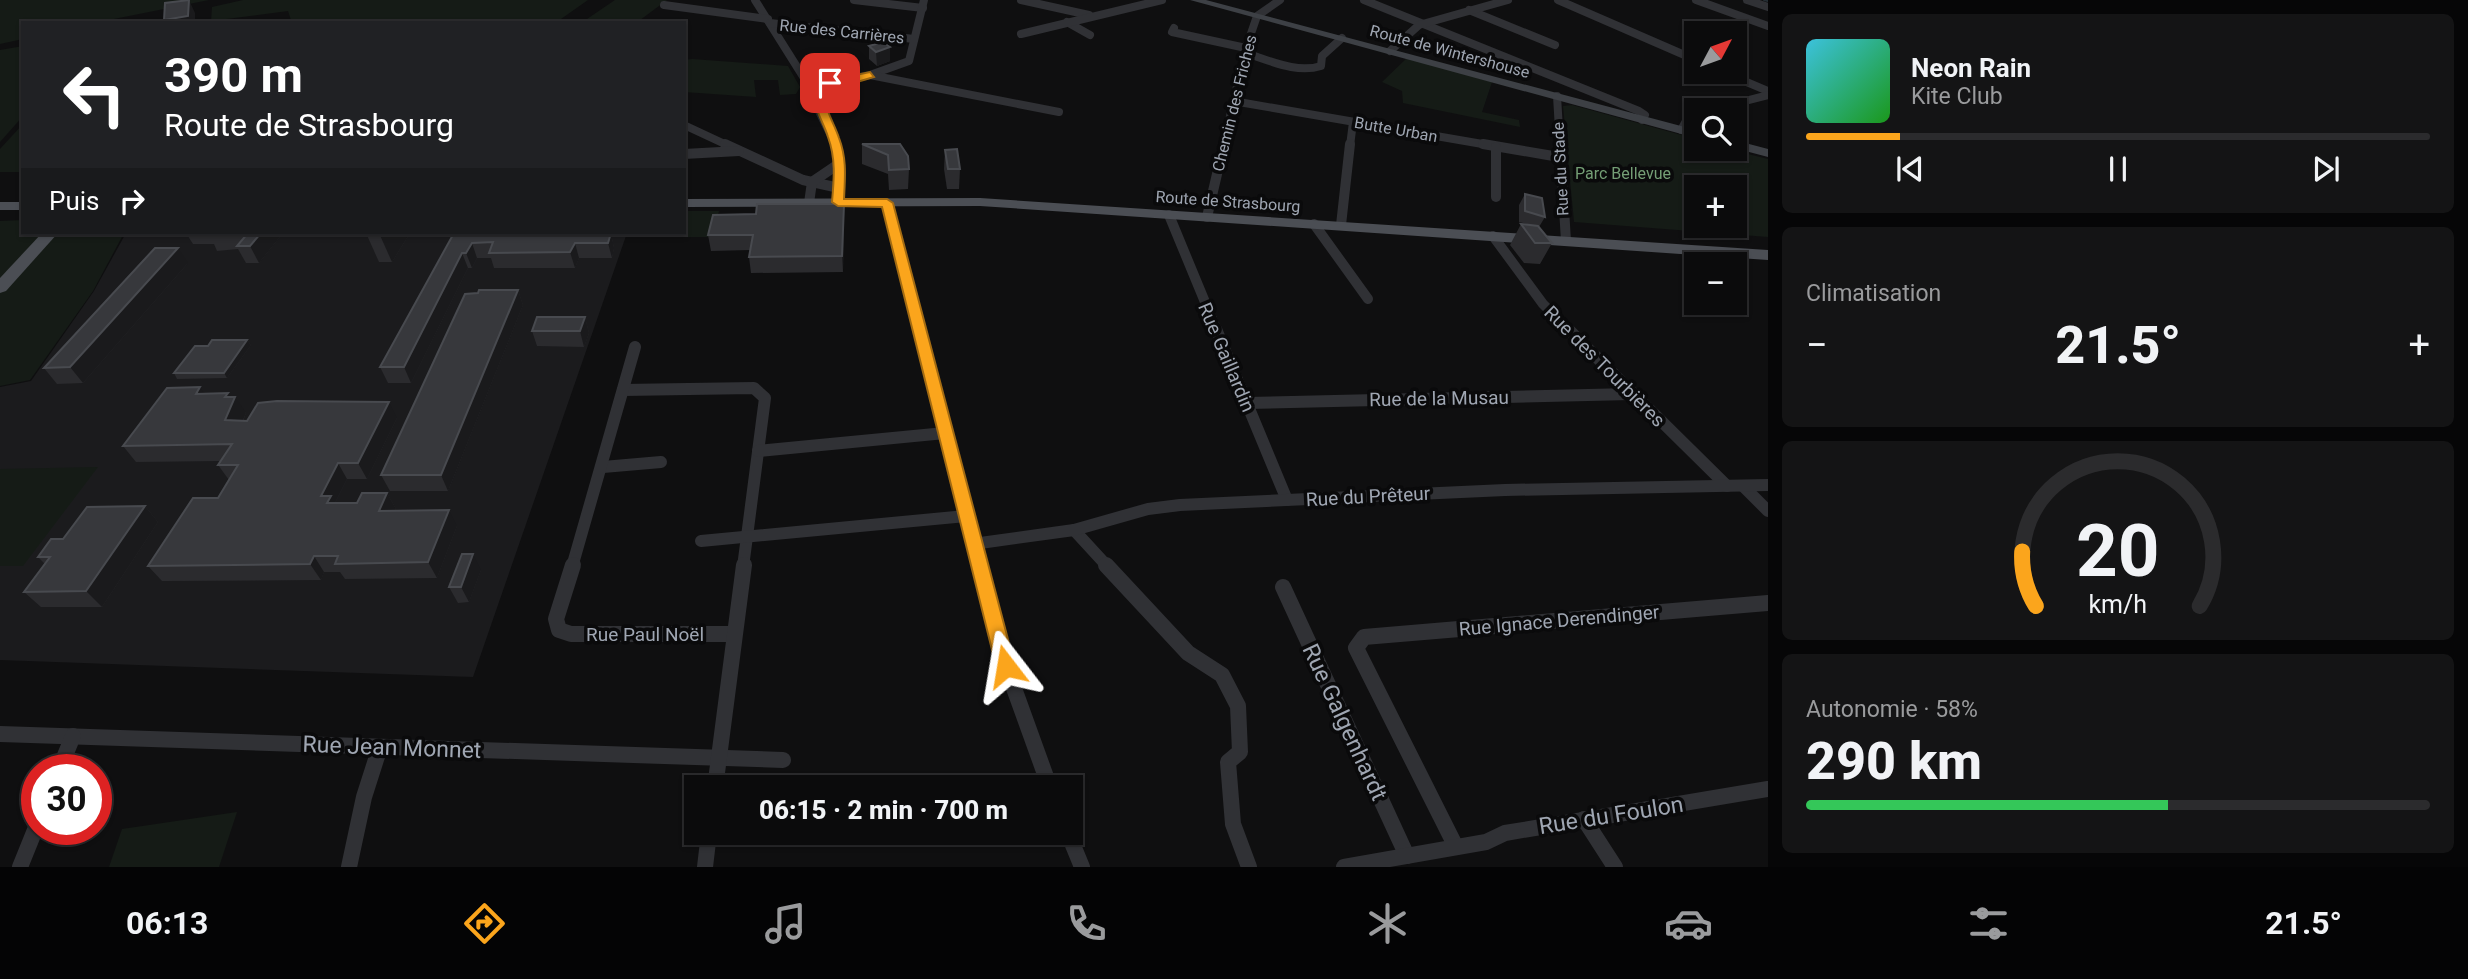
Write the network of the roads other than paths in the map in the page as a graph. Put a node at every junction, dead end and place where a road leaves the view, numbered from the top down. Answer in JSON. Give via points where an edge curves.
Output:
{"nodes":[{"id":1,"x":755,"y":0,"type":"edge"},
{"id":2,"x":854,"y":0,"type":"edge"},
{"id":3,"x":1021,"y":0,"type":"edge"},
{"id":4,"x":1162,"y":0,"type":"edge"},
{"id":5,"x":1195,"y":0,"type":"edge"},
{"id":6,"x":1280,"y":0,"type":"edge"},
{"id":7,"x":1364,"y":0,"type":"edge"},
{"id":8,"x":1508,"y":0,"type":"edge"},
{"id":9,"x":1558,"y":0,"type":"edge"},
{"id":10,"x":1696,"y":0,"type":"edge"},
{"id":11,"x":1747,"y":0,"type":"edge"},
{"id":12,"x":924,"y":4,"type":"edge"},
{"id":13,"x":664,"y":5,"type":"dead end"},
{"id":14,"x":1768,"y":7,"type":"edge"},
{"id":15,"x":1066,"y":10,"type":"junction"},
{"id":16,"x":1469,"y":10,"type":"junction"},
{"id":17,"x":1095,"y":16,"type":"junction"},
{"id":18,"x":1257,"y":16,"type":"junction"},
{"id":19,"x":1081,"y":19,"type":"junction"},
{"id":20,"x":769,"y":21,"type":"junction"},
{"id":21,"x":1067,"y":22,"type":"junction"},
{"id":22,"x":1423,"y":24,"type":"junction"},
{"id":23,"x":1768,"y":26,"type":"edge"},
{"id":24,"x":1174,"y":28,"type":"dead end"},
{"id":25,"x":1021,"y":34,"type":"dead end"},
{"id":26,"x":1090,"y":35,"type":"dead end"},
{"id":27,"x":1342,"y":38,"type":"junction"},
{"id":28,"x":914,"y":39,"type":"junction"},
{"id":29,"x":1555,"y":45,"type":"dead end"},
{"id":30,"x":1246,"y":50,"type":"junction"},
{"id":31,"x":1390,"y":51,"type":"junction"},
{"id":32,"x":1684,"y":55,"type":"edge"},
{"id":33,"x":873,"y":74,"type":"junction"},
{"id":34,"x":899,"y":82,"type":"joint"},
{"id":35,"x":1747,"y":83,"type":"edge"},
{"id":36,"x":816,"y":88,"type":"junction"},
{"id":37,"x":1768,"y":93,"type":"edge"},
{"id":38,"x":1557,"y":96,"type":"junction"},
{"id":39,"x":1747,"y":99,"type":"edge"},
{"id":40,"x":1233,"y":101,"type":"junction"},
{"id":41,"x":1059,"y":112,"type":"dead end"},
{"id":42,"x":1642,"y":120,"type":"junction"},
{"id":43,"x":1353,"y":122,"type":"junction"},
{"id":44,"x":1684,"y":125,"type":"edge"},
{"id":45,"x":686,"y":126,"type":"edge"},
{"id":46,"x":1681,"y":130,"type":"junction"},
{"id":47,"x":1684,"y":131,"type":"edge"},
{"id":48,"x":1496,"y":147,"type":"junction"},
{"id":49,"x":1747,"y":147,"type":"edge"},
{"id":50,"x":739,"y":151,"type":"junction"},
{"id":51,"x":1768,"y":153,"type":"edge"},
{"id":52,"x":686,"y":154,"type":"edge"},
{"id":53,"x":1559,"y":158,"type":"junction"},
{"id":54,"x":841,"y":163,"type":"junction"},
{"id":55,"x":812,"y":182,"type":"junction"},
{"id":56,"x":839,"y":195,"type":"junction"},
{"id":57,"x":1496,"y":197,"type":"dead end"},
{"id":58,"x":686,"y":203,"type":"edge"},
{"id":59,"x":809,"y":203,"type":"junction"},
{"id":60,"x":887,"y":203,"type":"junction"},
{"id":61,"x":21,"y":208,"type":"edge"},
{"id":62,"x":0,"y":209,"type":"edge"},
{"id":63,"x":1169,"y":215,"type":"junction"},
{"id":64,"x":1207,"y":217,"type":"junction"},
{"id":65,"x":1314,"y":223,"type":"junction"},
{"id":66,"x":1341,"y":225,"type":"junction"},
{"id":67,"x":48,"y":235,"type":"edge"},
{"id":68,"x":1493,"y":236,"type":"junction"},
{"id":69,"x":1566,"y":241,"type":"junction"},
{"id":70,"x":1768,"y":255,"type":"edge"},
{"id":71,"x":0,"y":288,"type":"edge"},
{"id":72,"x":1368,"y":299,"type":"dead end"},
{"id":73,"x":635,"y":347,"type":"dead end"},
{"id":74,"x":623,"y":390,"type":"junction"},
{"id":75,"x":1631,"y":394,"type":"junction"},
{"id":76,"x":1247,"y":403,"type":"junction"},
{"id":77,"x":945,"y":433,"type":"junction"},
{"id":78,"x":758,"y":451,"type":"junction"},
{"id":79,"x":661,"y":462,"type":"dead end"},
{"id":80,"x":603,"y":467,"type":"junction"},
{"id":81,"x":1768,"y":485,"type":"edge"},
{"id":82,"x":1727,"y":486,"type":"junction"},
{"id":83,"x":1743,"y":486,"type":"junction"},
{"id":84,"x":1287,"y":500,"type":"junction"},
{"id":85,"x":1768,"y":511,"type":"edge"},
{"id":86,"x":966,"y":516,"type":"junction"},
{"id":87,"x":1074,"y":530,"type":"junction"},
{"id":88,"x":747,"y":538,"type":"junction"},
{"id":89,"x":701,"y":541,"type":"dead end"},
{"id":90,"x":973,"y":544,"type":"junction"},
{"id":91,"x":1283,"y":587,"type":"dead end"},
{"id":92,"x":1768,"y":603,"type":"edge"},
{"id":93,"x":734,"y":634,"type":"junction"},
{"id":94,"x":1356,"y":648,"type":"joint"},
{"id":95,"x":0,"y":734,"type":"edge"},
{"id":96,"x":73,"y":736,"type":"junction"},
{"id":97,"x":380,"y":747,"type":"junction"},
{"id":98,"x":66,"y":754,"type":"edge"},
{"id":99,"x":719,"y":759,"type":"junction"},
{"id":100,"x":783,"y":760,"type":"dead end"},
{"id":101,"x":717,"y":775,"type":"edge"},
{"id":102,"x":1045,"y":775,"type":"edge"},
{"id":103,"x":1768,"y":789,"type":"edge"},
{"id":104,"x":1584,"y":819,"type":"junction"},
{"id":105,"x":29,"y":845,"type":"edge"},
{"id":106,"x":708,"y":845,"type":"edge"},
{"id":107,"x":1073,"y":845,"type":"edge"},
{"id":108,"x":1456,"y":847,"type":"junction"},
{"id":109,"x":1407,"y":856,"type":"junction"},
{"id":110,"x":20,"y":867,"type":"edge"},
{"id":111,"x":349,"y":867,"type":"edge"},
{"id":112,"x":705,"y":867,"type":"edge"},
{"id":113,"x":1082,"y":867,"type":"edge"},
{"id":114,"x":1249,"y":867,"type":"edge"},
{"id":115,"x":1344,"y":867,"type":"edge"},
{"id":116,"x":1615,"y":867,"type":"edge"}],
"edges":[{"from":1,"to":20,"type":"street"},
{"from":2,"to":12,"type":"street","name":"Rue des Carrières"},
{"from":3,"to":15,"type":"street"},
{"from":4,"to":17,"type":"street"},
{"from":5,"to":18,"type":"street","name":"Route de Wintershouse"},
{"from":6,"to":18,"type":"street","name":"Chemin des Friches"},
{"from":7,"to":22,"type":"street"},
{"from":8,"to":16,"type":"street"},
{"from":9,"to":32,"type":"street"},
{"from":10,"to":23,"type":"street"},
{"from":11,"to":14,"type":"street"},
{"from":12,"to":28,"type":"street","name":"Rue des Carrières"},
{"from":13,"to":20,"type":"street","name":"Rue des Carrières"},
{"from":15,"to":17,"type":"street"},
{"from":15,"to":19,"type":"street"},
{"from":16,"to":22,"type":"street"},
{"from":16,"to":29,"type":"street"},
{"from":17,"to":19,"type":"street"},
{"from":18,"to":27,"type":"street","name":"Route de Wintershouse"},
{"from":18,"to":30,"type":"street","name":"Chemin des Friches"},
{"from":19,"to":21,"type":"street"},
{"from":20,"to":28,"type":"street","name":"Rue des Carrières"},
{"from":20,"to":36,"type":"street","name":"Rue des Carrières","via":[[800,75]]},
{"from":21,"to":25,"type":"street"},
{"from":21,"to":26,"type":"street"},
{"from":22,"to":31,"type":"street"},
{"from":22,"to":42,"type":"street","via":[[1639,111],[1645,115]]},
{"from":24,"to":30,"type":"street","via":[[1171,32]]},
{"from":27,"to":30,"type":"street","via":[[1322,56],[1318,69],[1304,69]]},
{"from":27,"to":31,"type":"street","name":"Route de Wintershouse"},
{"from":28,"to":33,"type":"street","name":"Rue des Carrières","via":[[909,61]]},
{"from":30,"to":40,"type":"street","name":"Chemin des Friches"},
{"from":31,"to":38,"type":"street","name":"Route de Wintershouse"},
{"from":33,"to":34,"type":"street"},
{"from":33,"to":36,"type":"street","name":"Rue des Carrières"},
{"from":34,"to":41,"type":"street"},
{"from":35,"to":37,"type":"street"},
{"from":36,"to":54,"type":"street"},
{"from":37,"to":39,"type":"street"},
{"from":38,"to":42,"type":"street","name":"Route de Wintershouse"},
{"from":38,"to":53,"type":"street","name":"Rue du Stade"},
{"from":40,"to":43,"type":"street","name":"Butte Urban"},
{"from":40,"to":64,"type":"street","name":"Chemin des Friches"},
{"from":42,"to":46,"type":"street","name":"Route de Wintershouse"},
{"from":43,"to":48,"type":"street","name":"Butte Urban"},
{"from":43,"to":66,"type":"street"},
{"from":44,"to":46,"type":"street"},
{"from":45,"to":50,"type":"street"},
{"from":46,"to":47,"type":"street","name":"Route de Wintershouse"},
{"from":48,"to":53,"type":"street","name":"Butte Urban"},
{"from":48,"to":57,"type":"street"},
{"from":49,"to":51,"type":"street"},
{"from":50,"to":52,"type":"street"},
{"from":50,"to":55,"type":"street"},
{"from":53,"to":69,"type":"street","name":"Rue du Stade"},
{"from":54,"to":55,"type":"street"},
{"from":54,"to":56,"type":"street"},
{"from":55,"to":56,"type":"street"},
{"from":55,"to":59,"type":"street"},
{"from":56,"to":59,"type":"main road","name":"Route de Strasbourg"},
{"from":56,"to":60,"type":"main road","name":"Route de Strasbourg"},
{"from":58,"to":59,"type":"main road","name":"Route de Strasbourg"},
{"from":60,"to":63,"type":"main road","name":"Route de Strasbourg","via":[[980,202]]},
{"from":60,"to":77,"type":"street"},
{"from":61,"to":62,"type":"main road"},
{"from":63,"to":64,"type":"main road","name":"Route de Strasbourg"},
{"from":63,"to":76,"type":"street","name":"Rue Gaillardin"},
{"from":64,"to":65,"type":"main road","name":"Route de Strasbourg"},
{"from":65,"to":66,"type":"main road","name":"Route de Strasbourg"},
{"from":65,"to":72,"type":"street"},
{"from":66,"to":68,"type":"main road","name":"Route de Strasbourg"},
{"from":67,"to":71,"type":"main road"},
{"from":68,"to":69,"type":"main road","name":"Route de Strasbourg"},
{"from":68,"to":75,"type":"street","name":"Rue des Tourbières","via":[[1543,304]]},
{"from":69,"to":70,"type":"main road","name":"Route de Strasbourg"},
{"from":73,"to":74,"type":"street","name":"Rue Paul Noël"},
{"from":74,"to":78,"type":"street","via":[[754,388],[765,398]]},
{"from":74,"to":80,"type":"street","name":"Rue Paul Noël"},
{"from":75,"to":76,"type":"street","name":"Rue de la Musau"},
{"from":75,"to":82,"type":"street","name":"Rue des Tourbières"},
{"from":76,"to":84,"type":"street","name":"Rue Gaillardin"},
{"from":77,"to":78,"type":"street"},
{"from":77,"to":86,"type":"street"},
{"from":78,"to":88,"type":"street"},
{"from":79,"to":80,"type":"street"},
{"from":80,"to":93,"type":"street","name":"Rue Paul Noël","via":[[556,619],[559,630],[571,634]]},
{"from":81,"to":83,"type":"street","name":"Rue du Prêteur"},
{"from":82,"to":83,"type":"street","name":"Rue du Prêteur"},
{"from":82,"to":84,"type":"street","name":"Rue du Prêteur"},
{"from":83,"to":85,"type":"street"},
{"from":84,"to":87,"type":"street","name":"Rue du Prêteur","via":[[1159,508]]},
{"from":86,"to":88,"type":"street"},
{"from":86,"to":90,"type":"street"},
{"from":87,"to":90,"type":"street","name":"Rue du Prêteur"},
{"from":87,"to":114,"type":"street","via":[[1188,653],[1222,675],[1238,706],[1240,752],[1228,762],[1233,824]]},
{"from":88,"to":89,"type":"street"},
{"from":88,"to":93,"type":"street"},
{"from":90,"to":102,"type":"street","via":[[1013,692]]},
{"from":91,"to":109,"type":"street","name":"Rue Galgenhardt"},
{"from":92,"to":94,"type":"street","name":"Rue Ignace Derendinger","via":[[1364,637]]},
{"from":93,"to":99,"type":"street"},
{"from":94,"to":108,"type":"street"},
{"from":95,"to":96,"type":"street","name":"Rue Jean Monnet"},
{"from":96,"to":97,"type":"street","name":"Rue Jean Monnet"},
{"from":96,"to":98,"type":"street"},
{"from":97,"to":99,"type":"street","name":"Rue Jean Monnet"},
{"from":97,"to":111,"type":"street"},
{"from":99,"to":100,"type":"street","name":"Rue Jean Monnet"},
{"from":99,"to":101,"type":"street"},
{"from":103,"to":104,"type":"street","name":"Rue du Foulon"},
{"from":104,"to":108,"type":"street","name":"Rue du Foulon"},
{"from":104,"to":116,"type":"street"},
{"from":105,"to":110,"type":"street"},
{"from":106,"to":112,"type":"street"},
{"from":107,"to":113,"type":"street"},
{"from":108,"to":109,"type":"street","name":"Rue du Foulon"},
{"from":109,"to":115,"type":"street","name":"Rue du Foulon"}]}
